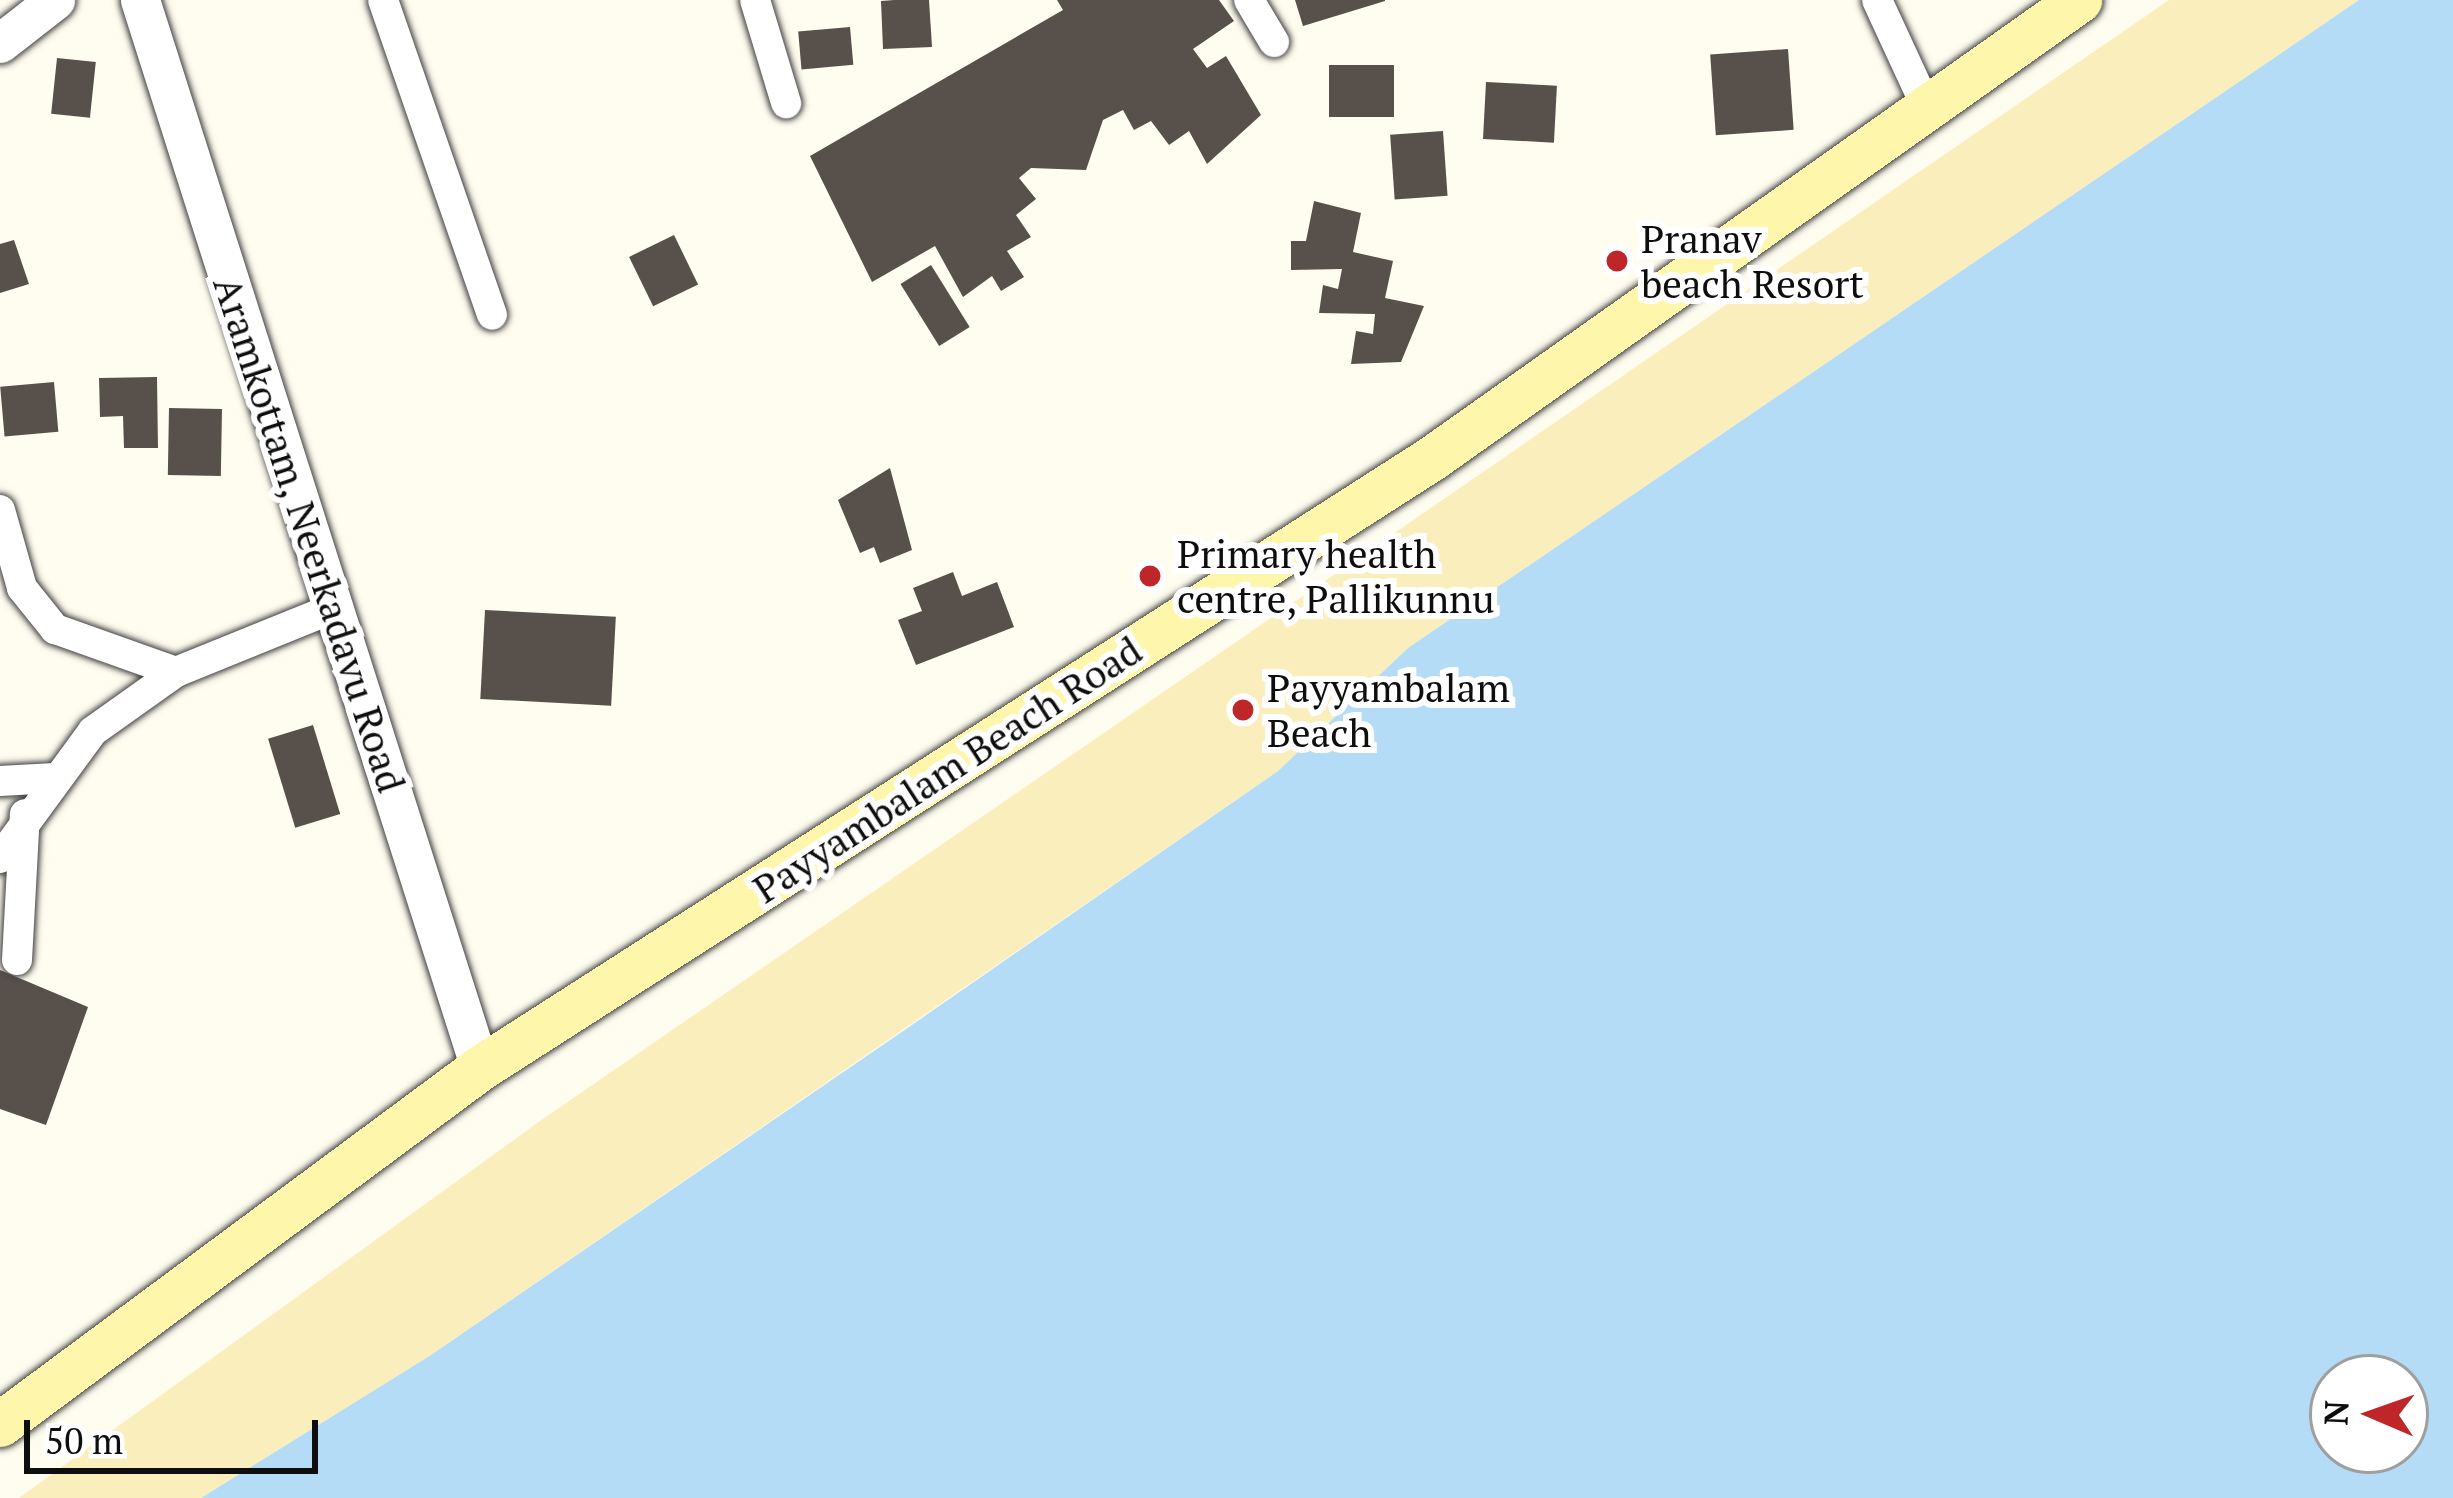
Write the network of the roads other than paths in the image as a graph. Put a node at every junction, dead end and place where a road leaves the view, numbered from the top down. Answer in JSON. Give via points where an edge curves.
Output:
{"nodes":[{"id":1,"x":55,"y":0,"type":"edge"},
{"id":2,"x":140,"y":0,"type":"edge"},
{"id":3,"x":383,"y":0,"type":"edge"},
{"id":4,"x":755,"y":0,"type":"edge"},
{"id":5,"x":1249,"y":0,"type":"edge"},
{"id":6,"x":1877,"y":0,"type":"edge"},
{"id":7,"x":2079,"y":0,"type":"edge"},
{"id":8,"x":1274,"y":42,"type":"dead end"},
{"id":9,"x":0,"y":43,"type":"edge"},
{"id":10,"x":786,"y":103,"type":"dead end"},
{"id":11,"x":1927,"y":108,"type":"junction"},
{"id":12,"x":491,"y":315,"type":"dead end"},
{"id":13,"x":0,"y":511,"type":"edge"},
{"id":14,"x":334,"y":608,"type":"junction"},
{"id":15,"x":176,"y":672,"type":"junction"},
{"id":16,"x":55,"y":778,"type":"junction"},
{"id":17,"x":0,"y":781,"type":"edge"},
{"id":18,"x":13,"y":819,"type":"edge"},
{"id":19,"x":0,"y":858,"type":"edge"},
{"id":20,"x":17,"y":961,"type":"dead end"},
{"id":21,"x":480,"y":1068,"type":"junction"},
{"id":22,"x":0,"y":1424,"type":"edge"}],
"edges":[{"from":1,"to":9,"type":"street"},
{"from":2,"to":14,"type":"street","name":"Aramkottam, Neerkadavu Road"},
{"from":3,"to":12,"type":"street"},
{"from":4,"to":10,"type":"street"},
{"from":5,"to":8,"type":"street"},
{"from":6,"to":11,"type":"street"},
{"from":7,"to":11,"type":"main road","name":"Payyambalam Beach Road"},
{"from":11,"to":21,"type":"main road","name":"Payyambalam Beach Road","via":[[1432,458]]},
{"from":13,"to":15,"type":"street","via":[[22,589],[55,629]]},
{"from":14,"to":15,"type":"street"},
{"from":14,"to":21,"type":"street","name":"Aramkottam, Neerkadavu Road"},
{"from":15,"to":16,"type":"street","via":[[93,731]]},
{"from":16,"to":17,"type":"street"},
{"from":16,"to":18,"type":"street"},
{"from":18,"to":19,"type":"street"},
{"from":18,"to":20,"type":"street"},
{"from":21,"to":22,"type":"main road","name":"Payyambalam Beach Road"}]}
